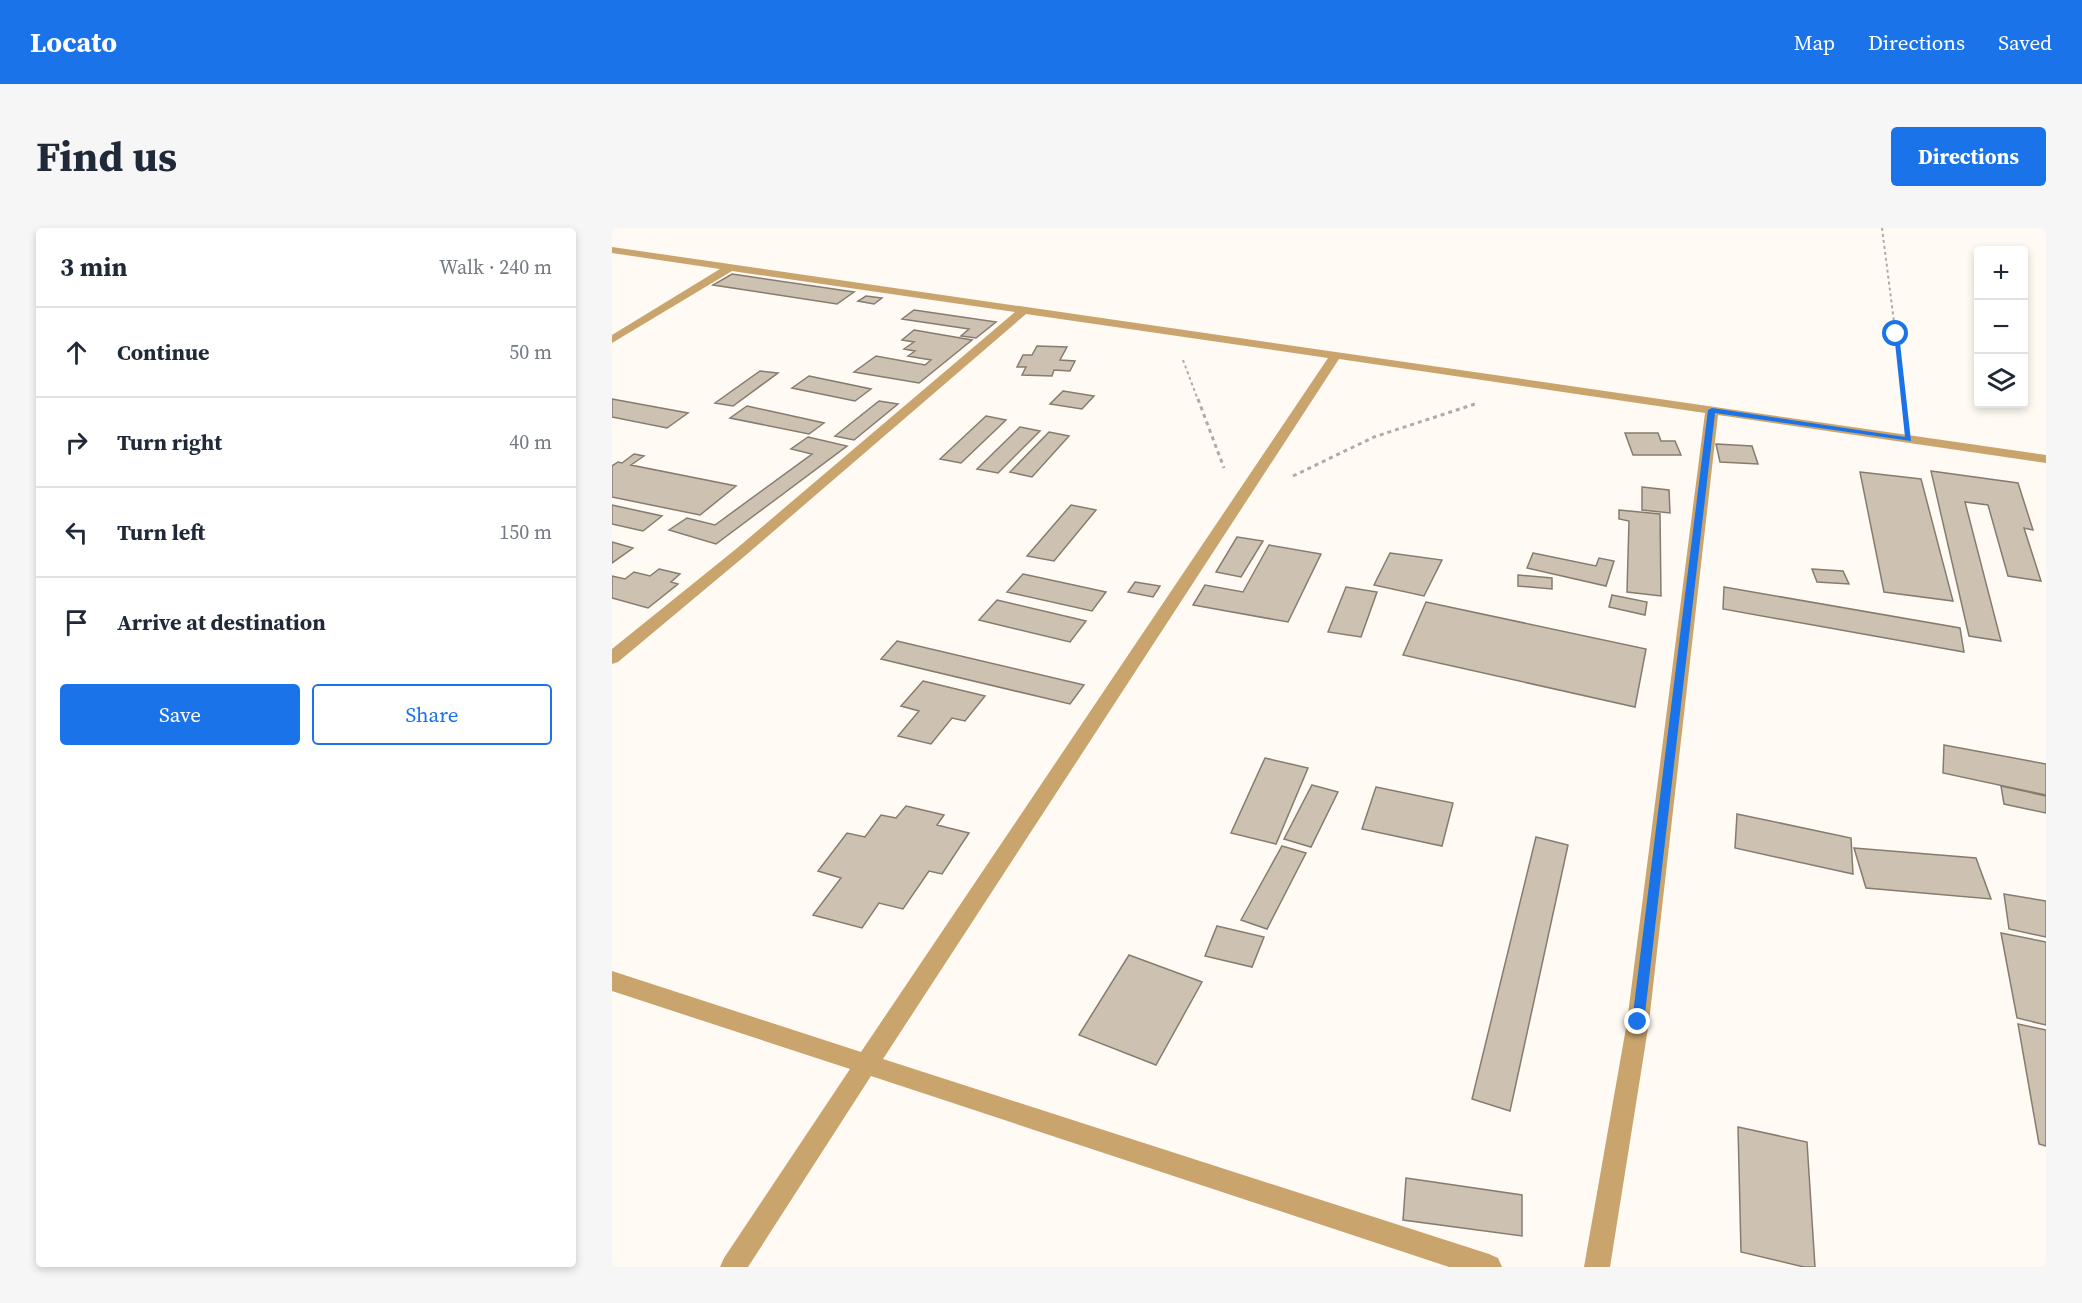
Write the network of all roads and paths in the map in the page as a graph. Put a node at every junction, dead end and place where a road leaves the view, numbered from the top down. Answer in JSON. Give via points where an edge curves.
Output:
{"nodes":[{"id":1,"x":1882,"y":228,"type":"edge"},
{"id":2,"x":612,"y":249,"type":"edge"},
{"id":3,"x":729,"y":268,"type":"junction"},
{"id":4,"x":1025,"y":309,"type":"junction"},
{"id":5,"x":1172,"y":331,"type":"junction"},
{"id":6,"x":612,"y":340,"type":"edge"},
{"id":7,"x":1336,"y":355,"type":"junction"},
{"id":8,"x":1482,"y":402,"type":"dead end"},
{"id":9,"x":1712,"y":410,"type":"junction"},
{"id":10,"x":1909,"y":440,"type":"junction"},
{"id":11,"x":2046,"y":459,"type":"edge"},
{"id":12,"x":1290,"y":477,"type":"dead end"},
{"id":13,"x":1237,"y":502,"type":"junction"},
{"id":14,"x":612,"y":658,"type":"edge"},
{"id":15,"x":612,"y":981,"type":"edge"},
{"id":16,"x":867,"y":1064,"type":"junction"},
{"id":17,"x":733,"y":1267,"type":"edge"},
{"id":18,"x":1489,"y":1267,"type":"edge"},
{"id":19,"x":1597,"y":1267,"type":"edge"}],
"edges":[{"from":1,"to":10,"type":"path"},
{"from":2,"to":3,"type":"street"},
{"from":3,"to":4,"type":"street"},
{"from":3,"to":6,"type":"street"},
{"from":4,"to":5,"type":"street"},
{"from":4,"to":14,"type":"street"},
{"from":5,"to":7,"type":"street"},
{"from":5,"to":13,"type":"path"},
{"from":7,"to":9,"type":"street"},
{"from":7,"to":13,"type":"street"},
{"from":8,"to":12,"type":"path","via":[[1374,437]]},
{"from":9,"to":10,"type":"street"},
{"from":9,"to":19,"type":"street","via":[[1638,1022]]},
{"from":10,"to":11,"type":"street"},
{"from":13,"to":16,"type":"street"},
{"from":15,"to":16,"type":"street"},
{"from":16,"to":17,"type":"street"},
{"from":16,"to":18,"type":"street"}]}
